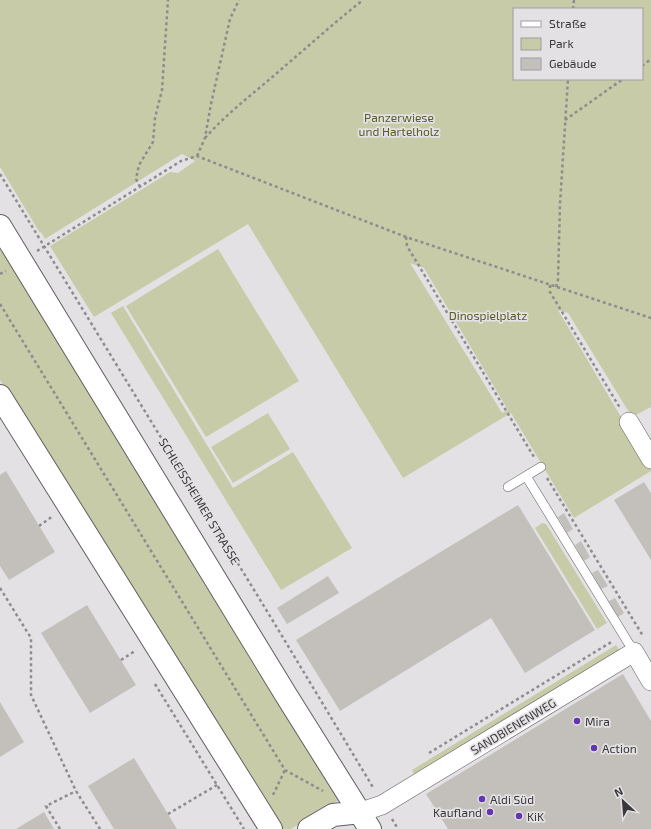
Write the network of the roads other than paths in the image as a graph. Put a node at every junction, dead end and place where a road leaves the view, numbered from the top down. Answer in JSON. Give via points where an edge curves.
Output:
{"nodes":[{"id":1,"x":0,"y":226,"type":"edge"},
{"id":2,"x":0,"y":396,"type":"edge"},
{"id":3,"x":625,"y":416,"type":"road end"},
{"id":4,"x":651,"y":459,"type":"edge"},
{"id":5,"x":540,"y":467,"type":"dead end"},
{"id":6,"x":526,"y":476,"type":"junction"},
{"id":7,"x":508,"y":487,"type":"dead end"},
{"id":8,"x":634,"y":652,"type":"junction"},
{"id":9,"x":651,"y":681,"type":"edge"},
{"id":10,"x":365,"y":820,"type":"edge"},
{"id":11,"x":266,"y":823,"type":"edge"},
{"id":12,"x":309,"y":829,"type":"edge"}],
"edges":[{"from":1,"to":10,"type":"street","via":[[338,780]]},
{"from":2,"to":11,"type":"street"},
{"from":3,"to":4,"type":"street"},
{"from":5,"to":6,"type":"lane"},
{"from":6,"to":7,"type":"lane"},
{"from":6,"to":8,"type":"lane"},
{"from":8,"to":9,"type":"street"},
{"from":8,"to":10,"type":"street","name":"SANDBIENENWEG","via":[[382,805]]},
{"from":10,"to":12,"type":"street","via":[[333,815]]}]}
